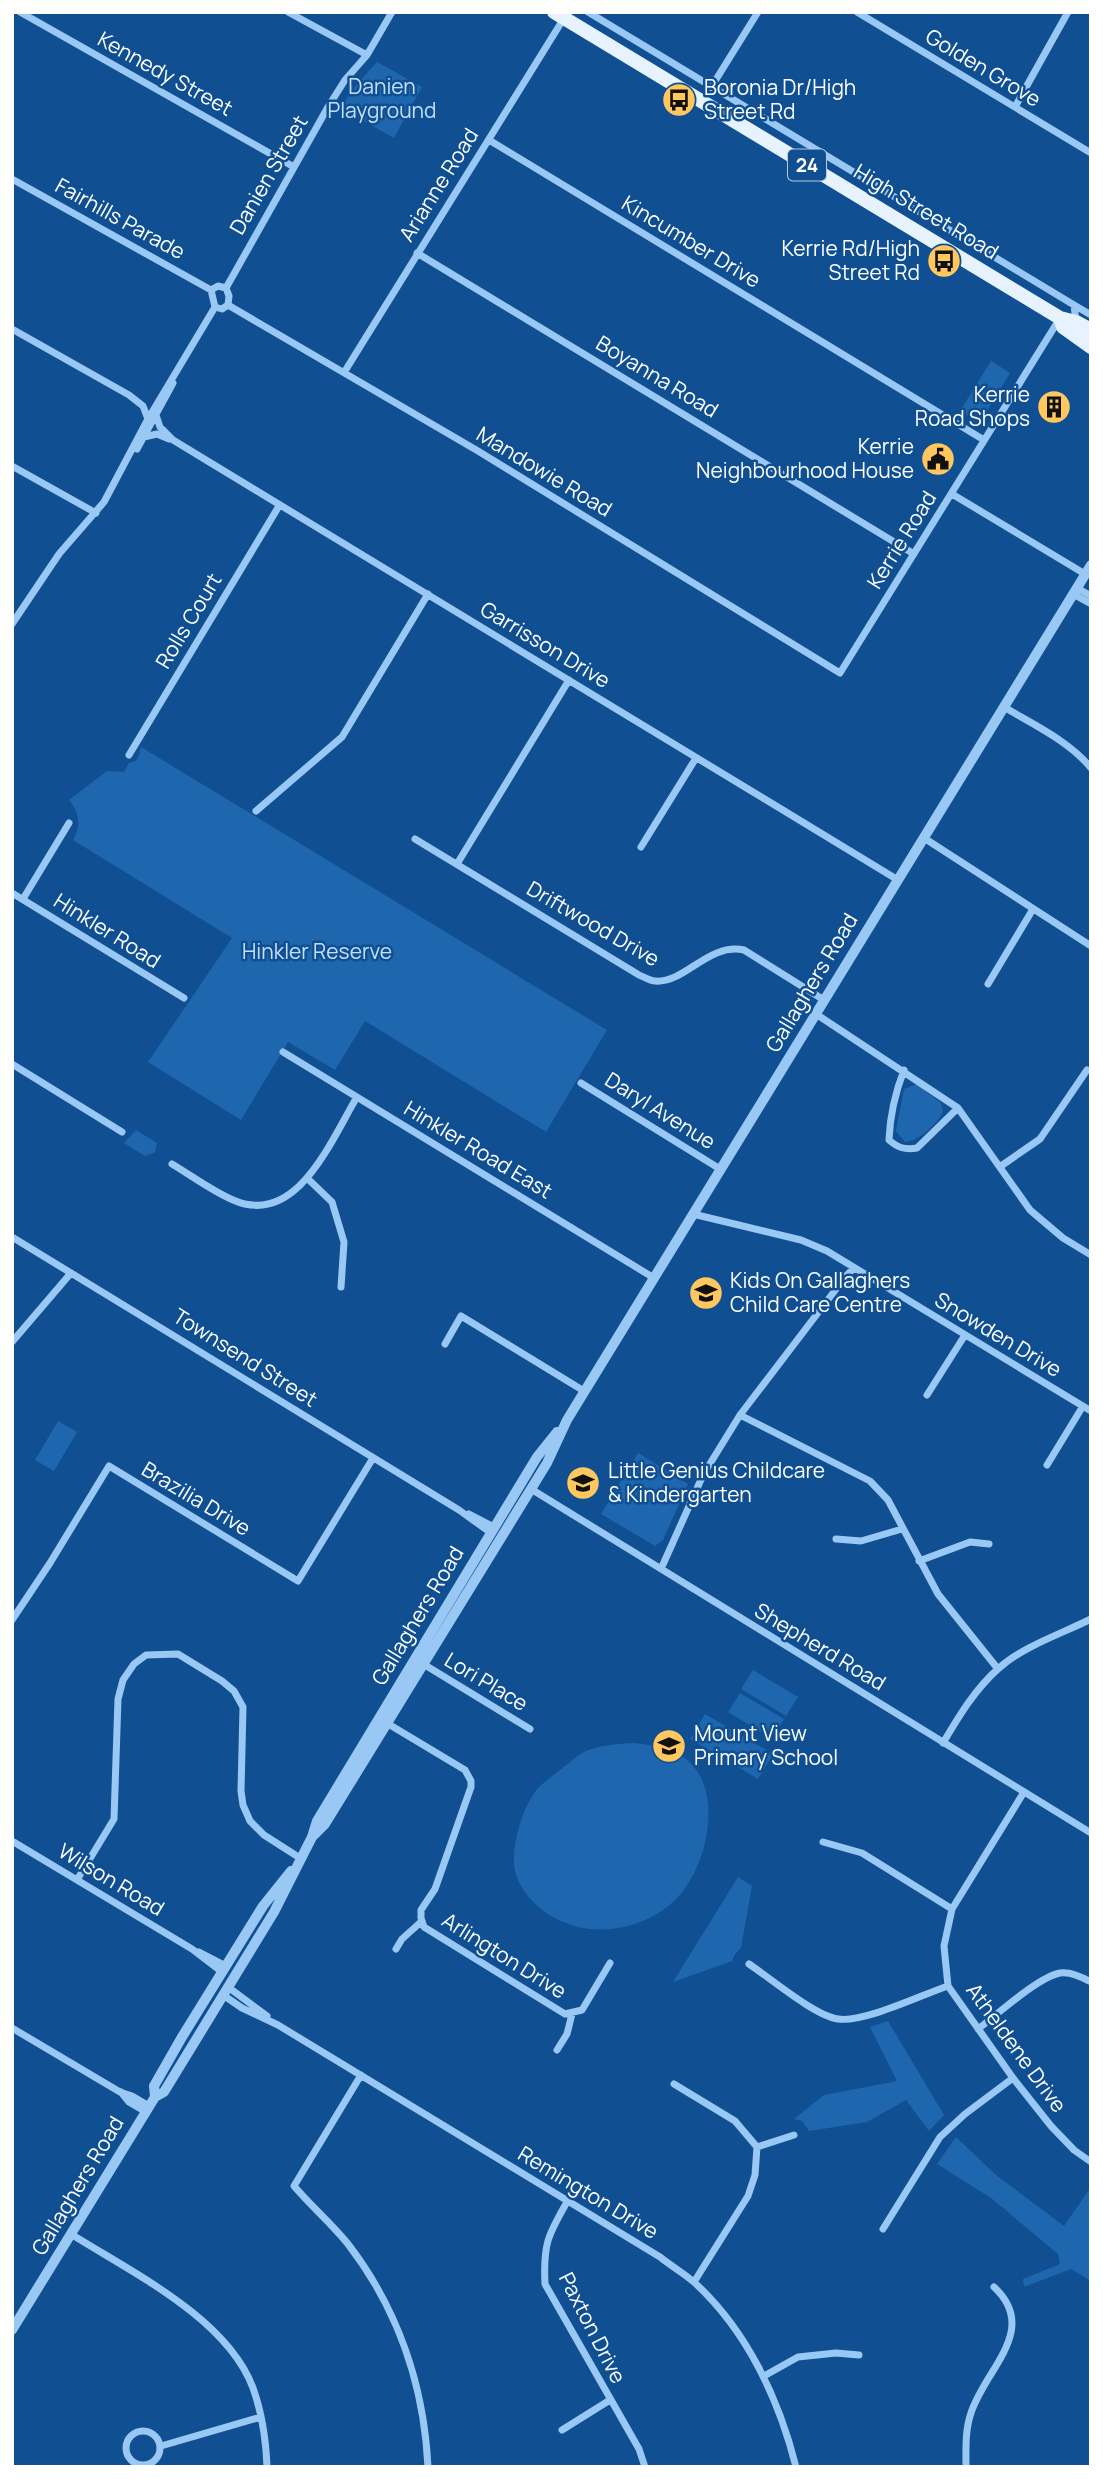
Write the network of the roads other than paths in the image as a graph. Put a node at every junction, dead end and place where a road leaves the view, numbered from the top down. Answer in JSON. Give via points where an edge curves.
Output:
{"nodes":[{"id":1,"x":20,"y":12,"type":"edge"},
{"id":2,"x":288,"y":12,"type":"edge"},
{"id":3,"x":392,"y":12,"type":"edge"},
{"id":4,"x":588,"y":12,"type":"edge"},
{"id":5,"x":758,"y":12,"type":"edge"},
{"id":6,"x":857,"y":12,"type":"edge"},
{"id":7,"x":1068,"y":12,"type":"edge"},
{"id":8,"x":559,"y":15,"type":"edge"},
{"id":9,"x":367,"y":55,"type":"junction"},
{"id":10,"x":711,"y":86,"type":"junction"},
{"id":11,"x":702,"y":102,"type":"junction"},
{"id":12,"x":1015,"y":107,"type":"junction"},
{"id":13,"x":489,"y":140,"type":"junction"},
{"id":14,"x":1091,"y":153,"type":"edge"},
{"id":15,"x":294,"y":167,"type":"junction"},
{"id":16,"x":12,"y":179,"type":"edge"},
{"id":17,"x":417,"y":253,"type":"junction"},
{"id":18,"x":226,"y":288,"type":"junction"},
{"id":19,"x":211,"y":290,"type":"junction"},
{"id":20,"x":228,"y":305,"type":"junction"},
{"id":21,"x":1074,"y":305,"type":"junction"},
{"id":22,"x":215,"y":307,"type":"junction"},
{"id":23,"x":1091,"y":315,"type":"edge"},
{"id":24,"x":1060,"y":318,"type":"junction"},
{"id":25,"x":1076,"y":322,"type":"junction"},
{"id":26,"x":12,"y":329,"type":"edge"},
{"id":27,"x":1091,"y":330,"type":"edge"},
{"id":28,"x":1091,"y":347,"type":"edge"},
{"id":29,"x":345,"y":372,"type":"junction"},
{"id":30,"x":176,"y":376,"type":"junction"},
{"id":31,"x":129,"y":395,"type":"junction"},
{"id":32,"x":159,"y":400,"type":"junction"},
{"id":33,"x":156,"y":415,"type":"junction"},
{"id":34,"x":148,"y":419,"type":"junction"},
{"id":35,"x":144,"y":437,"type":"junction"},
{"id":36,"x":173,"y":440,"type":"junction"},
{"id":37,"x":984,"y":440,"type":"junction"},
{"id":38,"x":125,"y":464,"type":"junction"},
{"id":39,"x":12,"y":466,"type":"edge"},
{"id":40,"x":952,"y":494,"type":"junction"},
{"id":41,"x":279,"y":506,"type":"junction"},
{"id":42,"x":96,"y":513,"type":"junction"},
{"id":43,"x":914,"y":554,"type":"junction"},
{"id":44,"x":1088,"y":570,"type":"edge"},
{"id":45,"x":1075,"y":591,"type":"junction"},
{"id":46,"x":428,"y":594,"type":"junction"},
{"id":47,"x":1091,"y":596,"type":"edge"},
{"id":48,"x":1091,"y":604,"type":"edge"},
{"id":49,"x":12,"y":624,"type":"edge"},
{"id":50,"x":840,"y":673,"type":"joint"},
{"id":51,"x":569,"y":680,"type":"junction"},
{"id":52,"x":1004,"y":707,"type":"junction"},
{"id":53,"x":129,"y":755,"type":"dead end"},
{"id":54,"x":696,"y":758,"type":"junction"},
{"id":55,"x":1091,"y":768,"type":"edge"},
{"id":56,"x":256,"y":811,"type":"dead end"},
{"id":57,"x":69,"y":823,"type":"dead end"},
{"id":58,"x":923,"y":838,"type":"junction"},
{"id":59,"x":415,"y":839,"type":"dead end"},
{"id":60,"x":641,"y":848,"type":"dead end"},
{"id":61,"x":457,"y":864,"type":"junction"},
{"id":62,"x":898,"y":880,"type":"junction"},
{"id":63,"x":12,"y":893,"type":"edge"},
{"id":64,"x":23,"y":899,"type":"junction"},
{"id":65,"x":1033,"y":909,"type":"junction"},
{"id":66,"x":1091,"y":946,"type":"edge"},
{"id":67,"x":988,"y":985,"type":"dead end"},
{"id":68,"x":184,"y":998,"type":"dead end"},
{"id":69,"x":824,"y":1000,"type":"junction"},
{"id":70,"x":816,"y":1014,"type":"junction"},
{"id":71,"x":283,"y":1052,"type":"dead end"},
{"id":72,"x":12,"y":1064,"type":"edge"},
{"id":73,"x":904,"y":1070,"type":"junction"},
{"id":74,"x":1087,"y":1070,"type":"dead end"},
{"id":75,"x":581,"y":1083,"type":"dead end"},
{"id":76,"x":357,"y":1097,"type":"junction"},
{"id":77,"x":958,"y":1108,"type":"junction"},
{"id":78,"x":122,"y":1132,"type":"dead end"},
{"id":79,"x":172,"y":1164,"type":"dead end"},
{"id":80,"x":1001,"y":1166,"type":"junction"},
{"id":81,"x":720,"y":1169,"type":"junction"},
{"id":82,"x":308,"y":1179,"type":"junction"},
{"id":83,"x":693,"y":1214,"type":"junction"},
{"id":84,"x":12,"y":1237,"type":"edge"},
{"id":85,"x":1091,"y":1255,"type":"edge"},
{"id":86,"x":854,"y":1268,"type":"junction"},
{"id":87,"x":71,"y":1273,"type":"junction"},
{"id":88,"x":654,"y":1278,"type":"junction"},
{"id":89,"x":341,"y":1287,"type":"dead end"},
{"id":90,"x":965,"y":1335,"type":"junction"},
{"id":91,"x":12,"y":1342,"type":"edge"},
{"id":92,"x":445,"y":1344,"type":"dead end"},
{"id":93,"x":584,"y":1391,"type":"junction"},
{"id":94,"x":927,"y":1395,"type":"dead end"},
{"id":95,"x":1083,"y":1406,"type":"junction"},
{"id":96,"x":1091,"y":1411,"type":"edge"},
{"id":97,"x":740,"y":1415,"type":"junction"},
{"id":98,"x":550,"y":1447,"type":"junction"},
{"id":99,"x":373,"y":1458,"type":"junction"},
{"id":100,"x":1047,"y":1465,"type":"dead end"},
{"id":101,"x":521,"y":1483,"type":"junction"},
{"id":102,"x":531,"y":1489,"type":"junction"},
{"id":103,"x":902,"y":1529,"type":"junction"},
{"id":104,"x":492,"y":1530,"type":"junction"},
{"id":105,"x":836,"y":1539,"type":"dead end"},
{"id":106,"x":989,"y":1544,"type":"dead end"},
{"id":107,"x":919,"y":1561,"type":"junction"},
{"id":108,"x":661,"y":1569,"type":"junction"},
{"id":109,"x":1091,"y":1619,"type":"edge"},
{"id":110,"x":12,"y":1620,"type":"edge"},
{"id":111,"x":419,"y":1662,"type":"junction"},
{"id":112,"x":998,"y":1668,"type":"junction"},
{"id":113,"x":383,"y":1721,"type":"junction"},
{"id":114,"x":530,"y":1729,"type":"dead end"},
{"id":115,"x":943,"y":1743,"type":"junction"},
{"id":116,"x":1024,"y":1792,"type":"junction"},
{"id":117,"x":1091,"y":1833,"type":"edge"},
{"id":118,"x":12,"y":1841,"type":"edge"},
{"id":119,"x":823,"y":1842,"type":"dead end"},
{"id":120,"x":300,"y":1858,"type":"junction"},
{"id":121,"x":77,"y":1880,"type":"junction"},
{"id":122,"x":273,"y":1901,"type":"junction"},
{"id":123,"x":952,"y":1909,"type":"junction"},
{"id":124,"x":422,"y":1922,"type":"junction"},
{"id":125,"x":396,"y":1949,"type":"dead end"},
{"id":126,"x":611,"y":1963,"type":"dead end"},
{"id":127,"x":749,"y":1965,"type":"dead end"},
{"id":128,"x":224,"y":1969,"type":"junction"},
{"id":129,"x":235,"y":1975,"type":"junction"},
{"id":130,"x":1091,"y":1982,"type":"edge"},
{"id":131,"x":214,"y":1985,"type":"junction"},
{"id":132,"x":948,"y":1986,"type":"junction"},
{"id":133,"x":225,"y":1991,"type":"junction"},
{"id":134,"x":216,"y":2007,"type":"junction"},
{"id":135,"x":242,"y":2008,"type":"junction"},
{"id":136,"x":572,"y":2014,"type":"junction"},
{"id":137,"x":278,"y":2025,"type":"junction"},
{"id":138,"x":12,"y":2028,"type":"edge"},
{"id":139,"x":978,"y":2029,"type":"junction"},
{"id":140,"x":557,"y":2050,"type":"dead end"},
{"id":141,"x":360,"y":2075,"type":"junction"},
{"id":142,"x":1013,"y":2078,"type":"junction"},
{"id":143,"x":674,"y":2084,"type":"dead end"},
{"id":144,"x":150,"y":2105,"type":"junction"},
{"id":145,"x":794,"y":2135,"type":"dead end"},
{"id":146,"x":757,"y":2147,"type":"junction"},
{"id":147,"x":1091,"y":2162,"type":"edge"},
{"id":148,"x":567,"y":2202,"type":"junction"},
{"id":149,"x":883,"y":2229,"type":"dead end"},
{"id":150,"x":71,"y":2234,"type":"junction"},
{"id":151,"x":694,"y":2282,"type":"junction"},
{"id":152,"x":994,"y":2287,"type":"dead end"},
{"id":153,"x":12,"y":2330,"type":"edge"},
{"id":154,"x":859,"y":2355,"type":"dead end"},
{"id":155,"x":764,"y":2376,"type":"junction"},
{"id":156,"x":610,"y":2400,"type":"junction"},
{"id":157,"x":261,"y":2417,"type":"junction"},
{"id":158,"x":562,"y":2430,"type":"dead end"},
{"id":159,"x":161,"y":2446,"type":"junction"},
{"id":160,"x":267,"y":2467,"type":"edge"},
{"id":161,"x":428,"y":2467,"type":"edge"},
{"id":162,"x":645,"y":2467,"type":"edge"},
{"id":163,"x":796,"y":2467,"type":"edge"},
{"id":164,"x":966,"y":2467,"type":"edge"}],
"edges":[{"from":1,"to":15,"type":"street","name":"Kennedy Street"},
{"from":2,"to":9,"type":"street"},
{"from":3,"to":9,"type":"street","name":"Danien Street"},
{"from":4,"to":10,"type":"street"},
{"from":5,"to":10,"type":"street"},
{"from":6,"to":12,"type":"street","name":"Golden Grove"},
{"from":7,"to":12,"type":"street"},
{"from":8,"to":11,"type":"main road","name":"High Street Road","number":"24"},
{"from":8,"to":13,"type":"street","name":"Arianne Road"},
{"from":9,"to":15,"type":"street","name":"Danien Street","via":[[345,80]]},
{"from":10,"to":11,"type":"street"},
{"from":10,"to":21,"type":"street"},
{"from":11,"to":24,"type":"main road","name":"High Street Road","number":"24"},
{"from":12,"to":14,"type":"street","name":"Golden Grove"},
{"from":13,"to":17,"type":"street","name":"Arianne Road"},
{"from":13,"to":37,"type":"street","name":"Kincumber Drive"},
{"from":15,"to":18,"type":"street","name":"Danien Street"},
{"from":16,"to":19,"type":"street","name":"Fairhills Parade"},
{"from":17,"to":29,"type":"street","name":"Arianne Road"},
{"from":17,"to":43,"type":"street","name":"Boyanna Road"},
{"from":18,"to":19,"type":"street"},
{"from":18,"to":20,"type":"street"},
{"from":19,"to":22,"type":"street"},
{"from":20,"to":22,"type":"street"},
{"from":20,"to":29,"type":"street","name":"Mandowie Road"},
{"from":21,"to":23,"type":"street"},
{"from":21,"to":25,"type":"street"},
{"from":22,"to":30,"type":"street"},
{"from":24,"to":25,"type":"main road","name":"High Street Road","number":"24"},
{"from":24,"to":28,"type":"main road","name":"High Street Road","number":"24","via":[[1063,327]]},
{"from":24,"to":37,"type":"street","name":"Kerrie Road"},
{"from":25,"to":27,"type":"main road","name":"High Street Road","number":"24"},
{"from":26,"to":31,"type":"street"},
{"from":29,"to":50,"type":"street","name":"Mandowie Road"},
{"from":30,"to":32,"type":"street"},
{"from":30,"to":33,"type":"street"},
{"from":31,"to":32,"type":"street"},
{"from":31,"to":34,"type":"street","via":[[143,407]]},
{"from":32,"to":34,"type":"street"},
{"from":33,"to":35,"type":"street"},
{"from":33,"to":36,"type":"street","name":"Garrisson Drive"},
{"from":34,"to":38,"type":"street"},
{"from":35,"to":36,"type":"street","name":"Garrisson Drive","via":[[157,434]]},
{"from":35,"to":38,"type":"street"},
{"from":36,"to":41,"type":"street","name":"Garrisson Drive"},
{"from":37,"to":40,"type":"street","name":"Kerrie Road"},
{"from":38,"to":42,"type":"street"},
{"from":39,"to":42,"type":"street"},
{"from":40,"to":43,"type":"street","name":"Kerrie Road"},
{"from":40,"to":44,"type":"street"},
{"from":41,"to":46,"type":"street","name":"Garrisson Drive"},
{"from":41,"to":53,"type":"street","name":"Rolls Court"},
{"from":42,"to":49,"type":"street","via":[[59,554]]},
{"from":43,"to":50,"type":"street","name":"Kerrie Road"},
{"from":44,"to":45,"type":"street","name":"Gallaghers Road"},
{"from":45,"to":47,"type":"street"},
{"from":45,"to":48,"type":"street"},
{"from":45,"to":52,"type":"street","name":"Gallaghers Road"},
{"from":46,"to":51,"type":"street","name":"Garrisson Drive"},
{"from":46,"to":56,"type":"street","via":[[342,737]]},
{"from":51,"to":54,"type":"street","name":"Garrisson Drive"},
{"from":51,"to":61,"type":"street"},
{"from":52,"to":55,"type":"street","via":[[1068,746]]},
{"from":52,"to":58,"type":"street","name":"Gallaghers Road"},
{"from":54,"to":60,"type":"street"},
{"from":54,"to":62,"type":"street","name":"Garrisson Drive"},
{"from":57,"to":64,"type":"street"},
{"from":58,"to":62,"type":"street","name":"Gallaghers Road"},
{"from":58,"to":65,"type":"street"},
{"from":59,"to":61,"type":"street","name":"Driftwood Drive"},
{"from":61,"to":69,"type":"street","name":"Driftwood Drive","via":[[654,981],[668,979],[732,947]]},
{"from":62,"to":69,"type":"street","name":"Gallaghers Road"},
{"from":63,"to":64,"type":"street","name":"Hinkler Road"},
{"from":64,"to":68,"type":"street","name":"Hinkler Road"},
{"from":65,"to":66,"type":"street"},
{"from":65,"to":67,"type":"street"},
{"from":69,"to":70,"type":"street","name":"Gallaghers Road"},
{"from":70,"to":73,"type":"street"},
{"from":70,"to":81,"type":"street","name":"Gallaghers Road"},
{"from":71,"to":76,"type":"street","name":"Hinkler Road East"},
{"from":72,"to":78,"type":"street"},
{"from":73,"to":77,"type":"street"},
{"from":73,"to":77,"type":"street","via":[[895,1090],[889,1140],[897,1147],[917,1148]]},
{"from":74,"to":80,"type":"street","via":[[1040,1139]]},
{"from":75,"to":81,"type":"street","name":"Daryl Avenue"},
{"from":76,"to":82,"type":"street"},
{"from":76,"to":88,"type":"street","name":"Hinkler Road East"},
{"from":77,"to":80,"type":"street"},
{"from":79,"to":82,"type":"street","via":[[233,1200],[258,1207],[284,1200]]},
{"from":80,"to":85,"type":"street","via":[[1030,1210],[1062,1238]]},
{"from":81,"to":83,"type":"street","name":"Gallaghers Road"},
{"from":82,"to":89,"type":"street","via":[[332,1202],[344,1242]]},
{"from":83,"to":86,"type":"street","name":"Snowden Drive","via":[[801,1240]]},
{"from":83,"to":88,"type":"street","name":"Gallaghers Road"},
{"from":84,"to":87,"type":"street","name":"Townsend Street"},
{"from":86,"to":90,"type":"street","name":"Snowden Drive"},
{"from":86,"to":97,"type":"street"},
{"from":87,"to":91,"type":"street"},
{"from":87,"to":99,"type":"street","name":"Townsend Street"},
{"from":88,"to":93,"type":"street","name":"Gallaghers Road"},
{"from":90,"to":94,"type":"street"},
{"from":90,"to":95,"type":"street","name":"Snowden Drive"},
{"from":92,"to":93,"type":"street","via":[[461,1316]]},
{"from":93,"to":98,"type":"street","name":"Gallaghers Road"},
{"from":95,"to":96,"type":"street","name":"Snowden Drive"},
{"from":95,"to":100,"type":"street"},
{"from":97,"to":103,"type":"street","via":[[870,1481],[888,1500]]},
{"from":97,"to":108,"type":"street","via":[[703,1475]]},
{"from":98,"to":101,"type":"street","name":"Gallaghers Road"},
{"from":98,"to":102,"type":"street","name":"Gallaghers Road"},
{"from":99,"to":104,"type":"street","name":"Townsend Street"},
{"from":99,"to":110,"type":"street","name":"Brazilia Drive","via":[[298,1581],[109,1466]]},
{"from":101,"to":102,"type":"street"},
{"from":101,"to":104,"type":"street","name":"Gallaghers Road"},
{"from":102,"to":108,"type":"street","name":"Shepherd Road"},
{"from":102,"to":111,"type":"street","name":"Gallaghers Road"},
{"from":103,"to":105,"type":"street","via":[[861,1541]]},
{"from":103,"to":107,"type":"street"},
{"from":104,"to":111,"type":"street","name":"Gallaghers Road"},
{"from":106,"to":107,"type":"street","via":[[970,1542]]},
{"from":107,"to":112,"type":"street","via":[[938,1594]]},
{"from":108,"to":115,"type":"street","name":"Shepherd Road"},
{"from":109,"to":112,"type":"street"},
{"from":111,"to":113,"type":"street","name":"Gallaghers Road"},
{"from":111,"to":114,"type":"street","name":"Lori Place"},
{"from":112,"to":115,"type":"street","via":[[972,1697]]},
{"from":113,"to":120,"type":"street","name":"Gallaghers Road","via":[[325,1824]]},
{"from":113,"to":124,"type":"street","name":"Arlington Drive","via":[[464,1770],[471,1781],[438,1880],[421,1910]]},
{"from":115,"to":116,"type":"street","name":"Shepherd Road"},
{"from":116,"to":117,"type":"street","name":"Shepherd Road"},
{"from":116,"to":123,"type":"street","name":"Atheldene Drive"},
{"from":118,"to":121,"type":"street","name":"Wilson Road"},
{"from":119,"to":123,"type":"street","via":[[862,1853]]},
{"from":120,"to":121,"type":"street","via":[[264,1835],[243,1805],[243,1707],[234,1691],[178,1654],[163,1653],[146,1655],[123,1680],[118,1699],[114,1819]]},
{"from":120,"to":122,"type":"street","name":"Gallaghers Road"},
{"from":121,"to":128,"type":"street","name":"Wilson Road"},
{"from":122,"to":128,"type":"street","name":"Gallaghers Road"},
{"from":122,"to":129,"type":"street","name":"Gallaghers Road"},
{"from":123,"to":132,"type":"street","name":"Atheldene Drive","via":[[944,1946]]},
{"from":124,"to":125,"type":"street","name":"Arlington Drive"},
{"from":124,"to":136,"type":"street","name":"Arlington Drive","via":[[565,2014]]},
{"from":126,"to":136,"type":"street","name":"Arlington Drive","via":[[582,2010]]},
{"from":127,"to":132,"type":"street","via":[[822,2014],[838,2019],[873,2013]]},
{"from":128,"to":129,"type":"street"},
{"from":128,"to":131,"type":"street","name":"Gallaghers Road"},
{"from":129,"to":133,"type":"street","name":"Gallaghers Road"},
{"from":130,"to":139,"type":"street","via":[[1060,1973],[1040,1982]]},
{"from":131,"to":133,"type":"street"},
{"from":131,"to":144,"type":"street","name":"Gallaghers Road","via":[[154,2086]]},
{"from":132,"to":139,"type":"street","name":"Atheldene Drive"},
{"from":133,"to":134,"type":"street","name":"Gallaghers Road"},
{"from":133,"to":135,"type":"street","name":"Remington Drive"},
{"from":133,"to":137,"type":"street","name":"Remington Drive"},
{"from":134,"to":135,"type":"street"},
{"from":134,"to":144,"type":"street","name":"Gallaghers Road","via":[[164,2092]]},
{"from":135,"to":137,"type":"street","name":"Remington Drive"},
{"from":136,"to":140,"type":"street","name":"Arlington Drive"},
{"from":137,"to":141,"type":"street","name":"Remington Drive"},
{"from":138,"to":144,"type":"street","via":[[120,2092],[129,2102]]},
{"from":139,"to":142,"type":"street","name":"Atheldene Drive"},
{"from":141,"to":148,"type":"street","name":"Remington Drive"},
{"from":141,"to":161,"type":"street","via":[[294,2186],[357,2256],[397,2326],[421,2404]]},
{"from":142,"to":147,"type":"street","name":"Atheldene Drive","via":[[1051,2126]]},
{"from":142,"to":149,"type":"street","via":[[940,2137]]},
{"from":143,"to":146,"type":"street","via":[[735,2121]]},
{"from":144,"to":150,"type":"street","name":"Gallaghers Road"},
{"from":145,"to":146,"type":"street"},
{"from":146,"to":151,"type":"street","via":[[748,2196]]},
{"from":148,"to":151,"type":"street","name":"Remington Drive"},
{"from":148,"to":156,"type":"street","name":"Paxton Drive","via":[[546,2243],[545,2284]]},
{"from":150,"to":153,"type":"street","name":"Gallaghers Road"},
{"from":150,"to":157,"type":"street","via":[[201,2319],[245,2373]]},
{"from":151,"to":155,"type":"street","name":"Remington Drive","via":[[728,2320]]},
{"from":152,"to":164,"type":"street","via":[[1007,2299],[1012,2325],[1006,2349],[971,2410]]},
{"from":154,"to":155,"type":"street","via":[[798,2357]]},
{"from":155,"to":163,"type":"street","name":"Remington Drive","via":[[788,2433]]},
{"from":156,"to":158,"type":"street"},
{"from":156,"to":162,"type":"street","name":"Paxton Drive"},
{"from":157,"to":159,"type":"street"},
{"from":157,"to":160,"type":"street"},
{"from":159,"to":159,"type":"street","via":[[157,2459],[147,2465],[136,2464],[126,2452],[127,2441],[139,2431],[152,2433]]}]}
